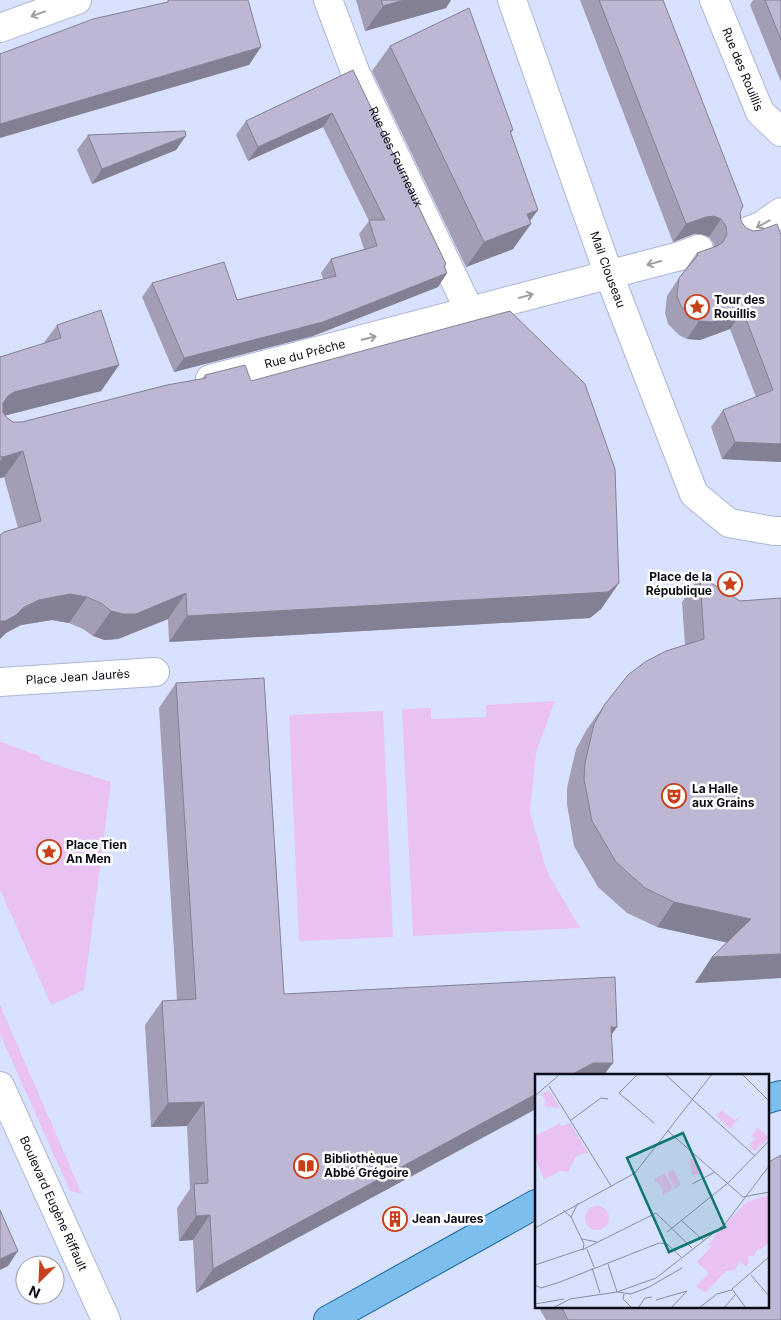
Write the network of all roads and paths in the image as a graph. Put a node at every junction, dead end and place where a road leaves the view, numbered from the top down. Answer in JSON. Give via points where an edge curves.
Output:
{"nodes":[{"id":1,"x":77,"y":0,"type":"edge"},
{"id":2,"x":328,"y":0,"type":"edge"},
{"id":3,"x":512,"y":0,"type":"edge"},
{"id":4,"x":714,"y":0,"type":"edge"},
{"id":5,"x":0,"y":28,"type":"edge"},
{"id":6,"x":781,"y":132,"type":"edge"},
{"id":7,"x":781,"y":212,"type":"edge"},
{"id":8,"x":743,"y":233,"type":"edge"},
{"id":9,"x":699,"y":249,"type":"dead end"},
{"id":10,"x":609,"y":274,"type":"junction"},
{"id":11,"x":470,"y":312,"type":"junction"},
{"id":12,"x":182,"y":386,"type":"edge"},
{"id":13,"x":781,"y":531,"type":"edge"},
{"id":14,"x":154,"y":672,"type":"dead end"},
{"id":15,"x":0,"y":682,"type":"edge"},
{"id":16,"x":0,"y":1086,"type":"edge"},
{"id":17,"x":781,"y":1095,"type":"edge"},
{"id":18,"x":768,"y":1099,"type":"edge"},
{"id":19,"x":535,"y":1205,"type":"edge"},
{"id":20,"x":106,"y":1320,"type":"edge"},
{"id":21,"x":328,"y":1320,"type":"edge"}],
"edges":[{"from":1,"to":5,"type":"street","one_way":true},
{"from":2,"to":11,"type":"street","name":"Rue des Fourneaux","via":[[356,74]]},
{"from":3,"to":10,"type":"street","name":"Mail Clouseau"},
{"from":4,"to":6,"type":"street","name":"Rue des Rouillis","via":[[760,112]]},
{"from":7,"to":8,"type":"street","one_way":true,"via":[[761,226]]},
{"from":9,"to":10,"type":"street","name":"Rue du Prêche","one_way":true},
{"from":11,"to":10,"type":"street","name":"Rue du Prêche","one_way":true},
{"from":10,"to":13,"type":"street","name":"Mail Clouseau","via":[[694,494],[729,523]]},
{"from":12,"to":11,"type":"street","name":"Rue du Prêche","one_way":true},
{"from":14,"to":15,"type":"street","name":"Place Jean Jaurès"},
{"from":16,"to":20,"type":"street","name":"Boulevard Eugène Riffault"},
{"from":17,"to":18,"type":"main road"},
{"from":19,"to":21,"type":"main road"}]}
